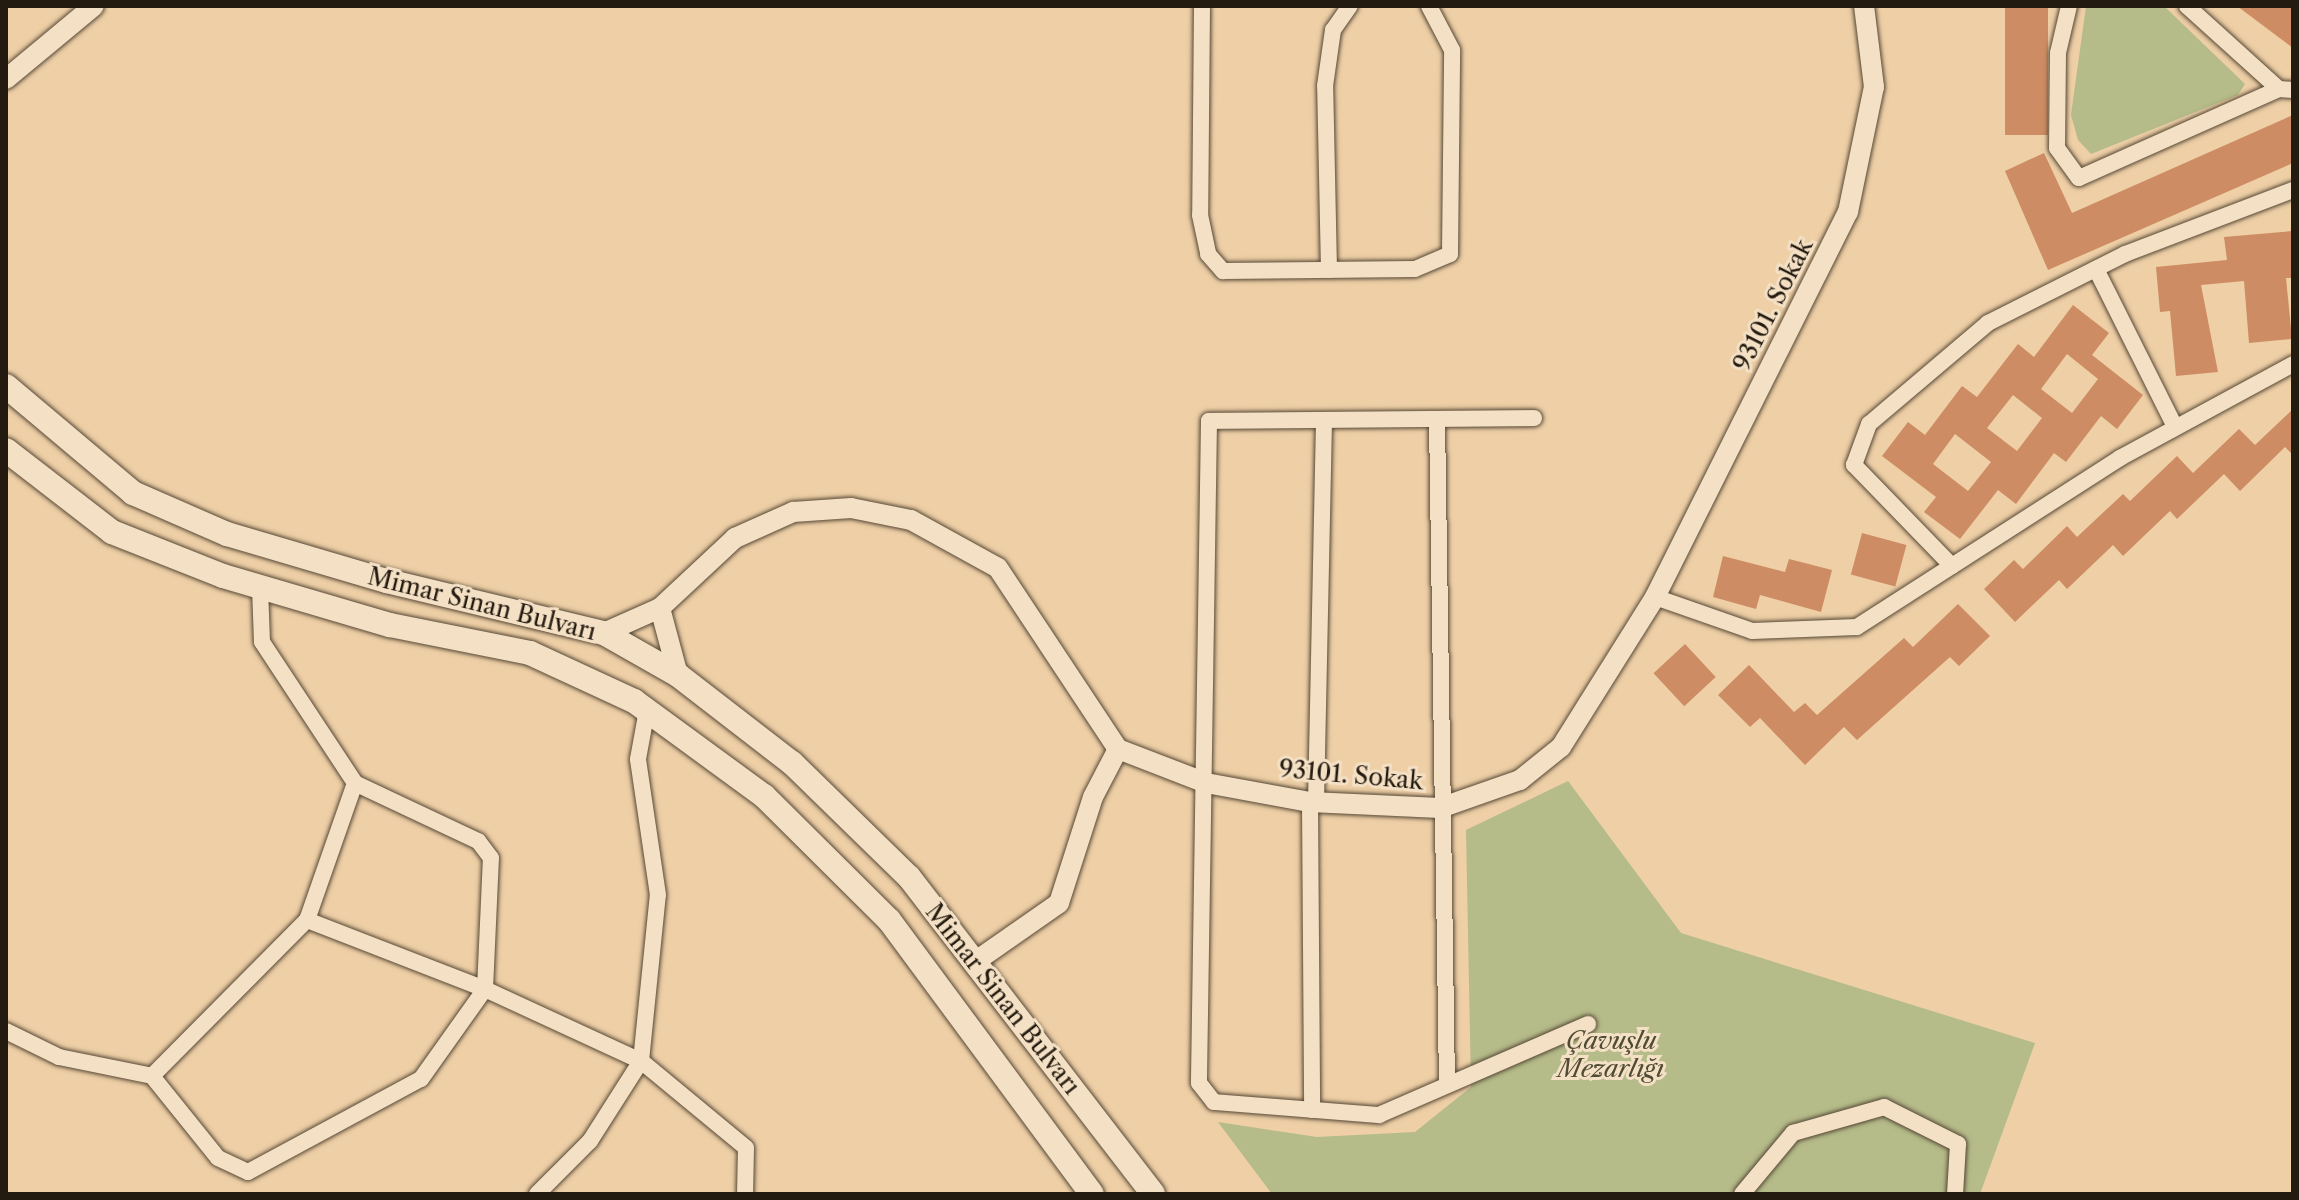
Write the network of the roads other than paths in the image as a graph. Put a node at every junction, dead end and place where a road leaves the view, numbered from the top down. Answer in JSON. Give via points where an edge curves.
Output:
{"nodes":[{"id":1,"x":94,"y":6,"type":"edge"},
{"id":2,"x":1202,"y":6,"type":"edge"},
{"id":3,"x":1350,"y":6,"type":"edge"},
{"id":4,"x":1429,"y":6,"type":"edge"},
{"id":5,"x":1864,"y":6,"type":"edge"},
{"id":6,"x":2069,"y":6,"type":"edge"},
{"id":7,"x":2187,"y":6,"type":"edge"},
{"id":8,"x":6,"y":79,"type":"edge"},
{"id":9,"x":2286,"y":90,"type":"edge"},
{"id":10,"x":2293,"y":190,"type":"edge"},
{"id":11,"x":2096,"y":269,"type":"junction"},
{"id":12,"x":1329,"y":270,"type":"junction"},
{"id":13,"x":2293,"y":364,"type":"edge"},
{"id":14,"x":6,"y":386,"type":"edge"},
{"id":15,"x":1534,"y":418,"type":"dead end"},
{"id":16,"x":1437,"y":419,"type":"junction"},
{"id":17,"x":1324,"y":420,"type":"junction"},
{"id":18,"x":2175,"y":427,"type":"junction"},
{"id":19,"x":6,"y":450,"type":"edge"},
{"id":20,"x":1952,"y":566,"type":"junction"},
{"id":21,"x":260,"y":587,"type":"junction"},
{"id":22,"x":1655,"y":597,"type":"junction"},
{"id":23,"x":660,"y":608,"type":"junction"},
{"id":24,"x":604,"y":633,"type":"junction"},
{"id":25,"x":678,"y":675,"type":"junction"},
{"id":26,"x":647,"y":710,"type":"junction"},
{"id":27,"x":1118,"y":749,"type":"junction"},
{"id":28,"x":355,"y":783,"type":"junction"},
{"id":29,"x":1206,"y":783,"type":"junction"},
{"id":30,"x":1313,"y":803,"type":"junction"},
{"id":31,"x":1440,"y":808,"type":"junction"},
{"id":32,"x":307,"y":920,"type":"junction"},
{"id":33,"x":976,"y":961,"type":"junction"},
{"id":34,"x":485,"y":989,"type":"junction"},
{"id":35,"x":1588,"y":1024,"type":"dead end"},
{"id":36,"x":6,"y":1031,"type":"edge"},
{"id":37,"x":641,"y":1061,"type":"junction"},
{"id":38,"x":152,"y":1076,"type":"junction"},
{"id":39,"x":1447,"y":1084,"type":"junction"},
{"id":40,"x":1312,"y":1110,"type":"junction"},
{"id":41,"x":537,"y":1194,"type":"edge"},
{"id":42,"x":745,"y":1194,"type":"edge"},
{"id":43,"x":1092,"y":1194,"type":"edge"},
{"id":44,"x":1153,"y":1194,"type":"edge"},
{"id":45,"x":1742,"y":1194,"type":"edge"},
{"id":46,"x":1955,"y":1194,"type":"edge"}],
"edges":[{"from":1,"to":8,"type":"street"},
{"from":2,"to":12,"type":"street","via":[[1200,215],[1208,254],[1223,271]]},
{"from":3,"to":12,"type":"street","via":[[1333,30],[1325,86]]},
{"from":4,"to":12,"type":"street","via":[[1452,50],[1450,254],[1415,269]]},
{"from":5,"to":22,"type":"street","name":"93101. Sokak","via":[[1874,87],[1848,212]]},
{"from":6,"to":9,"type":"street","via":[[2058,53],[2057,148],[2079,178]]},
{"from":7,"to":9,"type":"street"},
{"from":10,"to":11,"type":"street"},
{"from":11,"to":18,"type":"street"},
{"from":11,"to":20,"type":"street","via":[[1988,323],[1869,424],[1854,465]]},
{"from":13,"to":18,"type":"street"},
{"from":14,"to":24,"type":"main road","name":"Mimar Sinan Bulvarı","via":[[133,493],[227,534]]},
{"from":15,"to":16,"type":"street"},
{"from":16,"to":17,"type":"street"},
{"from":16,"to":31,"type":"street"},
{"from":17,"to":29,"type":"street","via":[[1209,421]]},
{"from":17,"to":30,"type":"street"},
{"from":18,"to":20,"type":"street"},
{"from":19,"to":21,"type":"main road","name":"Mimar Sinan Bulvarı","via":[[112,532]]},
{"from":20,"to":22,"type":"street","via":[[1857,627],[1812,634],[1752,631]]},
{"from":21,"to":26,"type":"main road","name":"Mimar Sinan Bulvarı","via":[[390,625],[530,653]]},
{"from":21,"to":28,"type":"street","via":[[262,642]]},
{"from":22,"to":31,"type":"street","name":"93101. Sokak","via":[[1561,747],[1520,780]]},
{"from":23,"to":24,"type":"street"},
{"from":23,"to":25,"type":"street"},
{"from":23,"to":27,"type":"street","via":[[735,538],[793,512],[851,508],[911,520],[998,568]]},
{"from":24,"to":25,"type":"main road","name":"Mimar Sinan Bulvarı"},
{"from":25,"to":33,"type":"main road","name":"Mimar Sinan Bulvarı","via":[[792,763],[909,877]]},
{"from":26,"to":37,"type":"street","via":[[638,759],[658,895]]},
{"from":26,"to":43,"type":"main road","name":"Mimar Sinan Bulvarı","via":[[764,796],[889,920]]},
{"from":27,"to":29,"type":"street","name":"93101. Sokak"},
{"from":27,"to":33,"type":"street","via":[[1093,797],[1059,903]]},
{"from":28,"to":32,"type":"street"},
{"from":28,"to":34,"type":"street","via":[[478,841],[491,858]]},
{"from":29,"to":30,"type":"street","name":"93101. Sokak"},
{"from":29,"to":40,"type":"street","via":[[1199,1083],[1214,1102]]},
{"from":30,"to":31,"type":"street","name":"93101. Sokak"},
{"from":30,"to":40,"type":"street"},
{"from":31,"to":39,"type":"street"},
{"from":32,"to":34,"type":"street"},
{"from":32,"to":38,"type":"street"},
{"from":33,"to":44,"type":"main road","name":"Mimar Sinan Bulvarı"},
{"from":34,"to":37,"type":"street"},
{"from":34,"to":38,"type":"street","via":[[421,1079],[248,1172],[218,1158]]},
{"from":35,"to":39,"type":"street"},
{"from":36,"to":38,"type":"street","via":[[59,1057]]},
{"from":37,"to":41,"type":"street","via":[[590,1141]]},
{"from":37,"to":42,"type":"street","via":[[746,1148]]},
{"from":39,"to":40,"type":"street","via":[[1379,1115]]},
{"from":45,"to":46,"type":"street","via":[[1793,1133],[1884,1107],[1958,1144]]}]}
